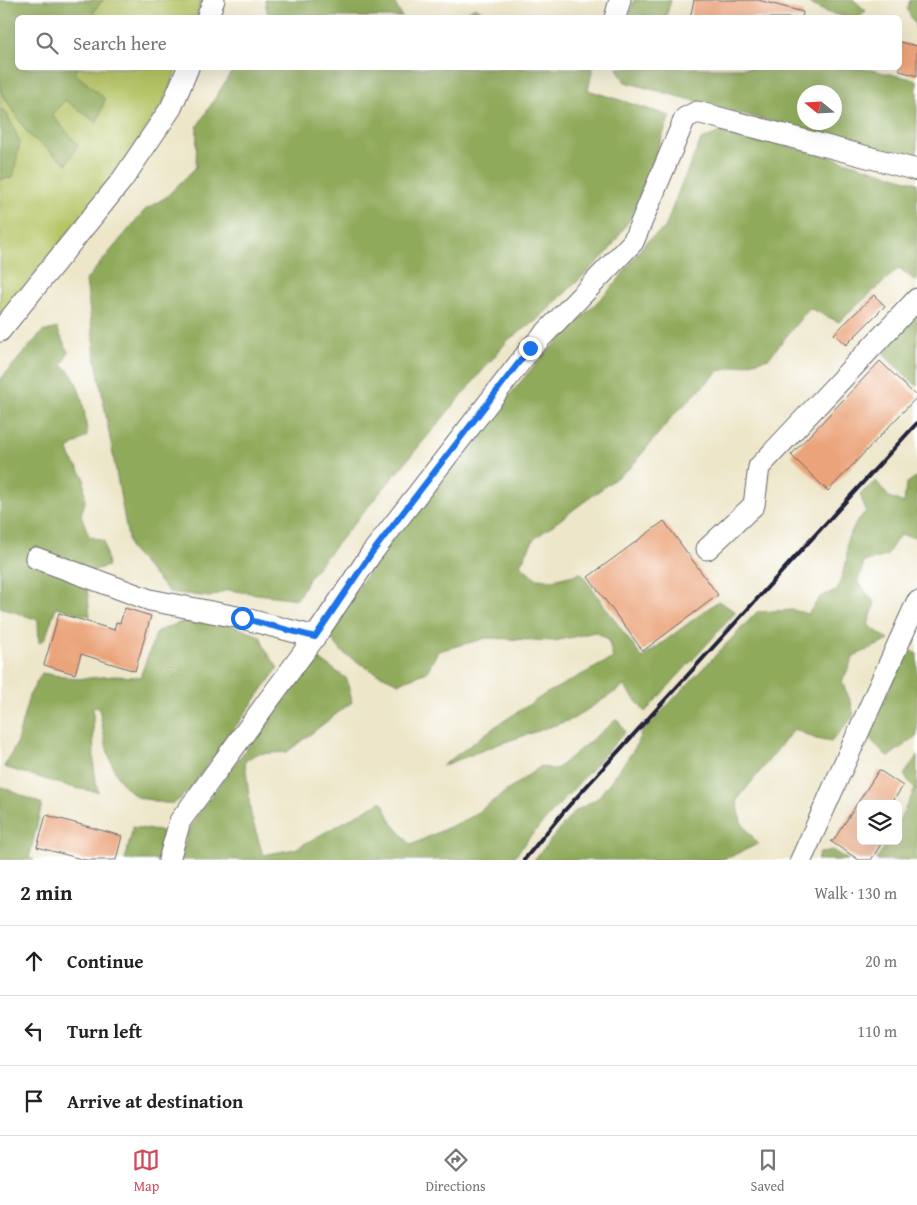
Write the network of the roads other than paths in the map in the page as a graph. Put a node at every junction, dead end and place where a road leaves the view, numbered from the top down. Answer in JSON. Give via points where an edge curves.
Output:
{"nodes":[{"id":1,"x":214,"y":0,"type":"edge"},
{"id":2,"x":620,"y":0,"type":"edge"},
{"id":3,"x":208,"y":15,"type":"edge"},
{"id":4,"x":617,"y":15,"type":"edge"},
{"id":5,"x":187,"y":70,"type":"edge"},
{"id":6,"x":917,"y":170,"type":"edge"},
{"id":7,"x":917,"y":299,"type":"edge"},
{"id":8,"x":0,"y":331,"type":"edge"},
{"id":9,"x":707,"y":549,"type":"dead end"},
{"id":10,"x":36,"y":558,"type":"dead end"},
{"id":11,"x":917,"y":602,"type":"edge"},
{"id":12,"x":315,"y":637,"type":"junction"},
{"id":13,"x":169,"y":860,"type":"edge"},
{"id":14,"x":802,"y":860,"type":"edge"}],
"edges":[{"from":1,"to":3,"type":"lane"},
{"from":2,"to":4,"type":"lane"},
{"from":5,"to":8,"type":"lane","via":[[171,108],[122,180]]},
{"from":6,"to":12,"type":"lane","via":[[697,112],[686,118],[633,242],[530,348],[371,554]]},
{"from":7,"to":9,"type":"lane","via":[[759,468],[754,505]]},
{"from":10,"to":12,"type":"lane","via":[[150,600],[242,618]]},
{"from":11,"to":14,"type":"lane"},
{"from":12,"to":13,"type":"lane","via":[[180,821]]}]}
